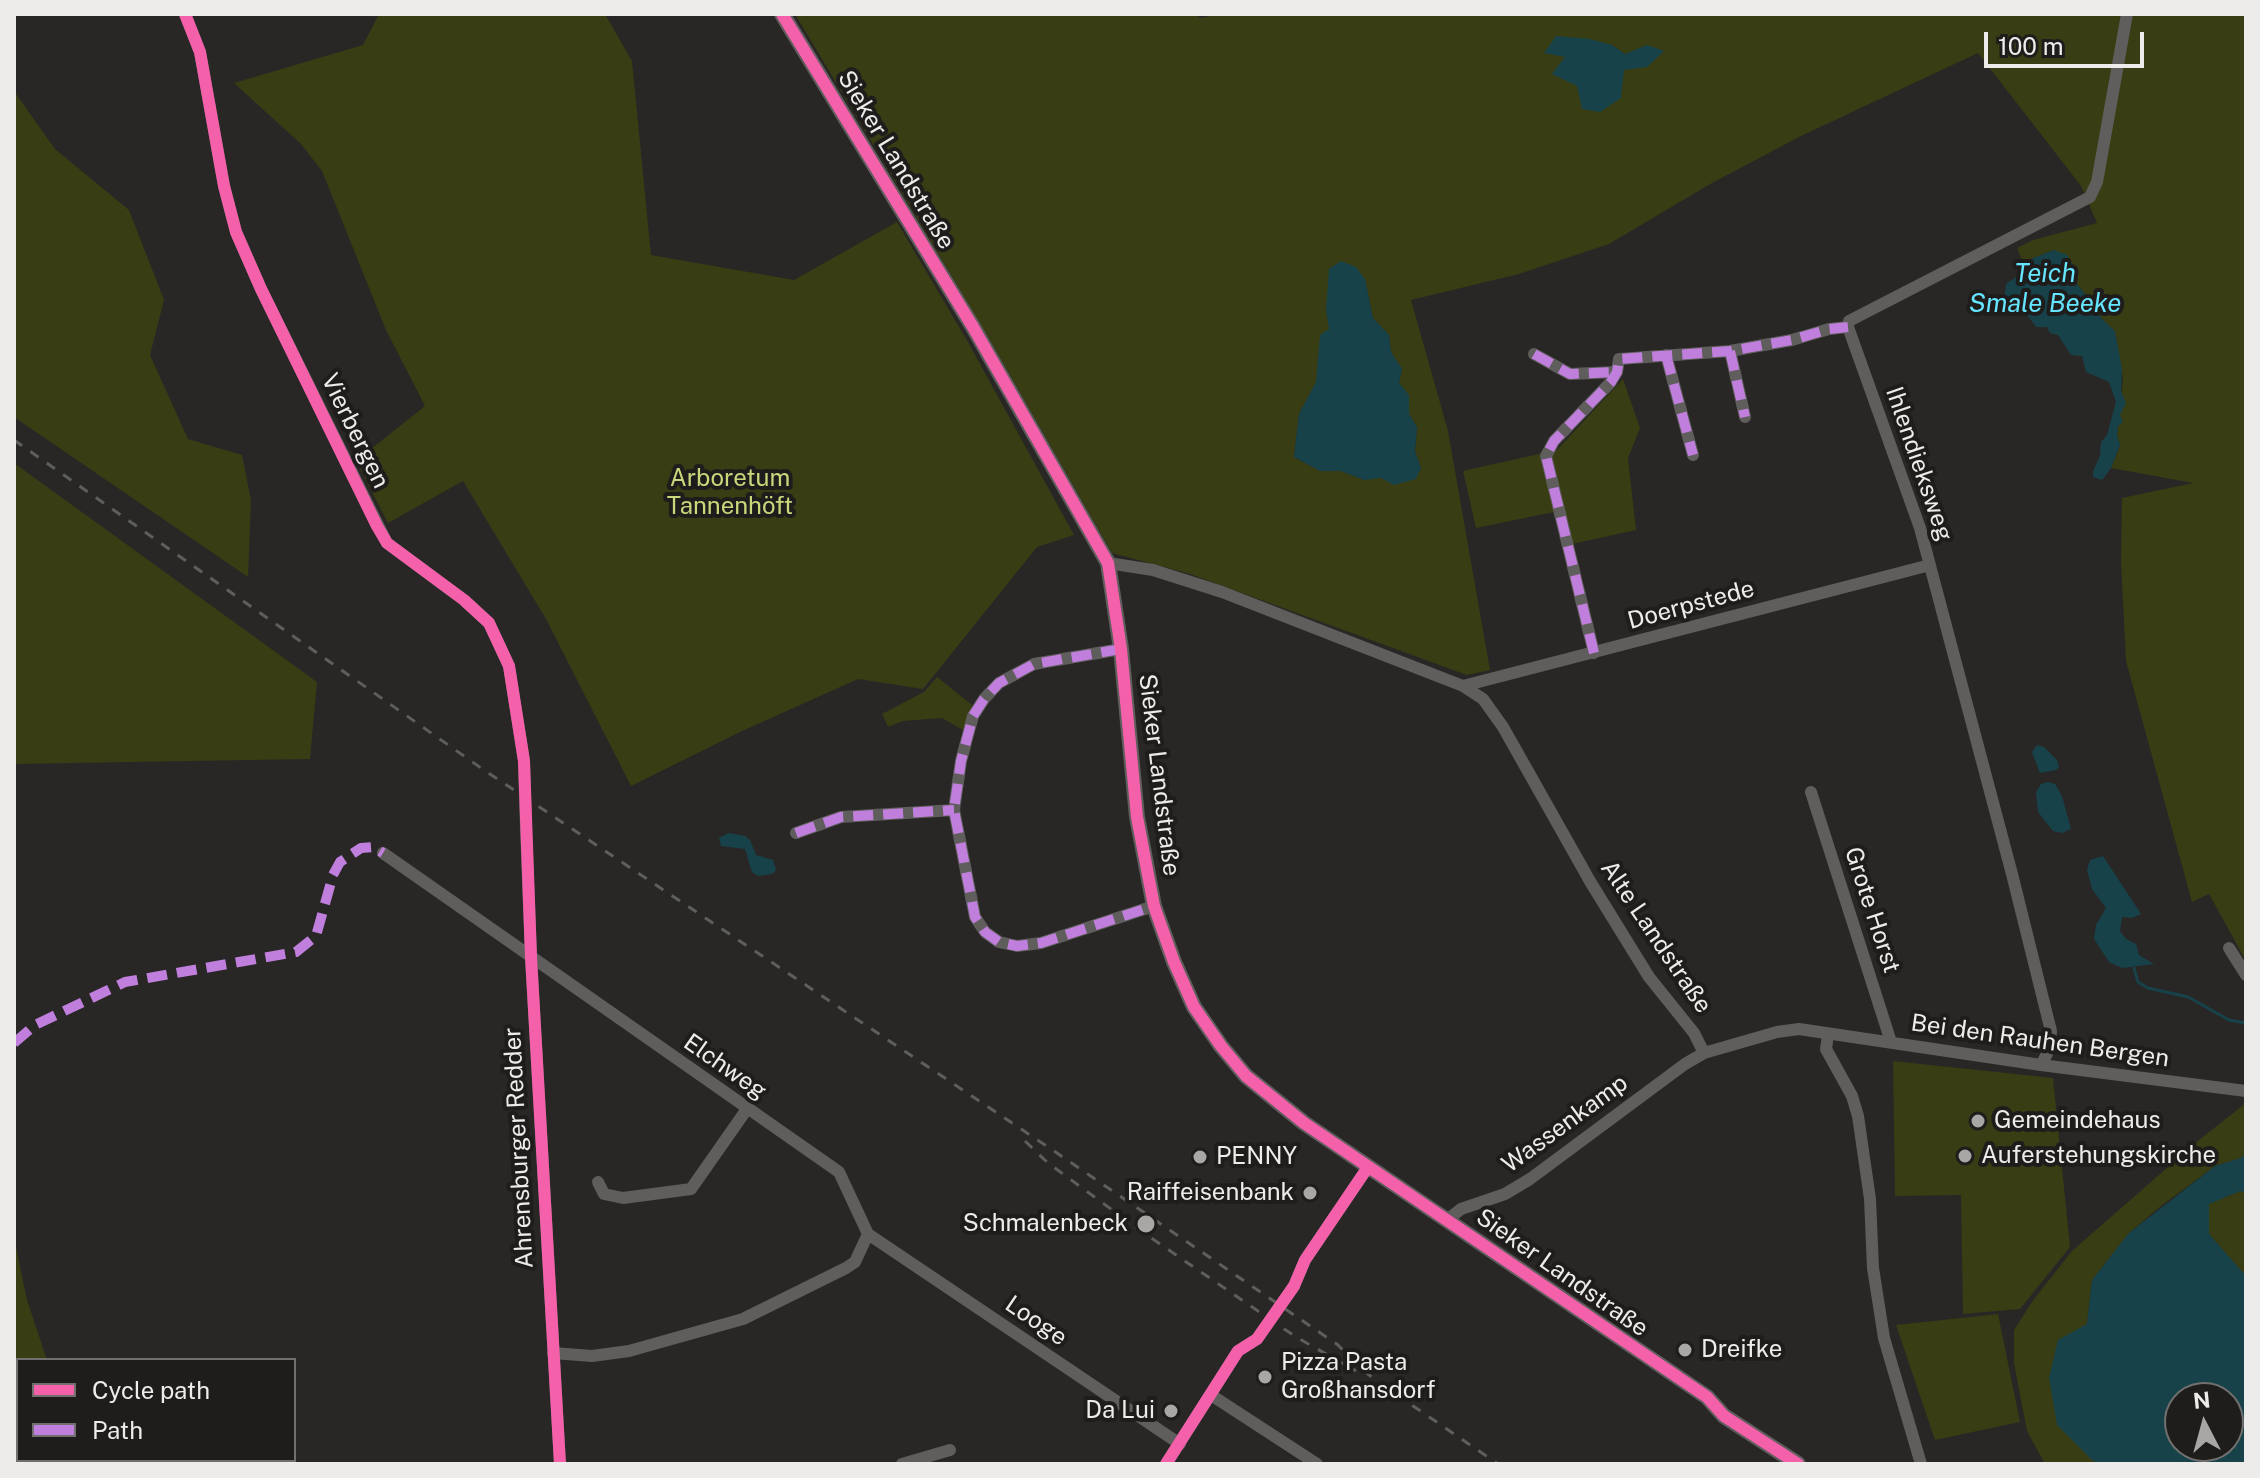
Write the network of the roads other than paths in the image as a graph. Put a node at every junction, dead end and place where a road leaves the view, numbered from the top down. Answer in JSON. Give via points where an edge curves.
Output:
{"nodes":[{"id":1,"x":185,"y":14,"type":"edge"},
{"id":2,"x":782,"y":14,"type":"edge"},
{"id":3,"x":2127,"y":14,"type":"edge"},
{"id":4,"x":1848,"y":327,"type":"junction"},
{"id":5,"x":1730,"y":351,"type":"junction"},
{"id":6,"x":1534,"y":354,"type":"dead end"},
{"id":7,"x":1666,"y":355,"type":"junction"},
{"id":8,"x":1617,"y":372,"type":"junction"},
{"id":9,"x":1745,"y":417,"type":"dead end"},
{"id":10,"x":1693,"y":455,"type":"dead end"},
{"id":11,"x":1108,"y":563,"type":"junction"},
{"id":12,"x":1930,"y":565,"type":"junction"},
{"id":13,"x":1121,"y":649,"type":"junction"},
{"id":14,"x":1594,"y":653,"type":"junction"},
{"id":15,"x":1463,"y":686,"type":"junction"},
{"id":16,"x":1811,"y":792,"type":"dead end"},
{"id":17,"x":954,"y":810,"type":"junction"},
{"id":18,"x":526,"y":829,"type":"joint"},
{"id":19,"x":796,"y":833,"type":"dead end"},
{"id":20,"x":383,"y":853,"type":"dead end"},
{"id":21,"x":1154,"y":906,"type":"junction"},
{"id":22,"x":2229,"y":948,"type":"dead end"},
{"id":23,"x":531,"y":957,"type":"junction"},
{"id":24,"x":2246,"y":975,"type":"edge"},
{"id":25,"x":1828,"y":1035,"type":"junction"},
{"id":26,"x":1891,"y":1042,"type":"junction"},
{"id":27,"x":1704,"y":1053,"type":"junction"},
{"id":28,"x":2041,"y":1065,"type":"junction"},
{"id":29,"x":2246,"y":1091,"type":"edge"},
{"id":30,"x":747,"y":1109,"type":"junction"},
{"id":31,"x":1368,"y":1167,"type":"junction"},
{"id":32,"x":598,"y":1182,"type":"dead end"},
{"id":33,"x":1447,"y":1220,"type":"junction"},
{"id":34,"x":868,"y":1234,"type":"junction"},
{"id":35,"x":553,"y":1353,"type":"junction"},
{"id":36,"x":1211,"y":1395,"type":"junction"},
{"id":37,"x":1180,"y":1444,"type":"junction"},
{"id":38,"x":950,"y":1450,"type":"dead end"},
{"id":39,"x":560,"y":1464,"type":"edge"},
{"id":40,"x":902,"y":1464,"type":"edge"},
{"id":41,"x":1166,"y":1464,"type":"edge"},
{"id":42,"x":1317,"y":1464,"type":"edge"},
{"id":43,"x":1798,"y":1464,"type":"edge"},
{"id":44,"x":1921,"y":1464,"type":"edge"}],
"edges":[{"from":1,"to":18,"type":"street","name":"Vierbergen","bridge":true,"via":[[200,52],[236,232],[387,543],[489,623],[509,666],[524,761]]},
{"from":2,"to":11,"type":"street","name":"Sieker Landstraße","via":[[973,327]]},
{"from":3,"to":4,"type":"street","via":[[2090,197],[1849,321]]},
{"from":4,"to":5,"type":"street"},
{"from":4,"to":12,"type":"street","name":"Ihlendieksweg"},
{"from":5,"to":7,"type":"street"},
{"from":5,"to":9,"type":"street"},
{"from":6,"to":8,"type":"street","via":[[1570,374]]},
{"from":7,"to":8,"type":"street","via":[[1619,359]]},
{"from":7,"to":10,"type":"street"},
{"from":8,"to":14,"type":"street","via":[[1546,456]]},
{"from":11,"to":13,"type":"street","name":"Sieker Landstraße"},
{"from":11,"to":15,"type":"street","name":"Alte Landstraße","via":[[1153,570],[1222,592]]},
{"from":12,"to":14,"type":"street","name":"Doerpstede"},
{"from":12,"to":28,"type":"street","name":"Ihlendieksweg","via":[[2051,1031]]},
{"from":13,"to":17,"type":"street","via":[[1034,664],[999,683],[984,699],[967,733]]},
{"from":13,"to":21,"type":"street","name":"Sieker Landstraße","via":[[1137,817]]},
{"from":14,"to":15,"type":"street","name":"Doerpstede"},
{"from":15,"to":27,"type":"street","name":"Alte Landstraße","via":[[1483,699],[1503,727],[1591,883]]},
{"from":16,"to":26,"type":"street","name":"Grote Horst"},
{"from":17,"to":19,"type":"street","via":[[841,817]]},
{"from":17,"to":21,"type":"street","via":[[975,917],[999,942],[1041,943]]},
{"from":18,"to":23,"type":"street","name":"Ahrensburger Redder"},
{"from":20,"to":23,"type":"street"},
{"from":21,"to":31,"type":"street","name":"Sieker Landstraße","via":[[1194,1007],[1221,1046],[1273,1099]]},
{"from":22,"to":24,"type":"street"},
{"from":23,"to":30,"type":"street","name":"Elchweg"},
{"from":23,"to":35,"type":"street","name":"Ahrensburger Redder"},
{"from":25,"to":26,"type":"street","name":"Bei den Rauhen Bergen"},
{"from":25,"to":27,"type":"street","name":"Alte Landstraße","via":[[1799,1029],[1777,1032]]},
{"from":25,"to":44,"type":"street","via":[[1826,1049],[1858,1116],[1884,1338]]},
{"from":26,"to":28,"type":"street","name":"Bei den Rauhen Bergen"},
{"from":27,"to":33,"type":"street","name":"Wassenkamp","via":[[1530,1179]]},
{"from":28,"to":29,"type":"street","name":"Bei den Rauhen Bergen"},
{"from":30,"to":32,"type":"street","via":[[691,1189],[623,1198],[604,1194]]},
{"from":30,"to":34,"type":"street","name":"Elchweg","via":[[839,1172]]},
{"from":31,"to":33,"type":"street","name":"Sieker Landstraße"},
{"from":31,"to":36,"type":"street","bridge":true,"via":[[1305,1260],[1294,1286],[1257,1339],[1238,1351]]},
{"from":33,"to":43,"type":"street","name":"Sieker Landstraße"},
{"from":34,"to":35,"type":"street","via":[[855,1262],[743,1319],[629,1351],[592,1356]]},
{"from":34,"to":37,"type":"street","name":"Looge"},
{"from":35,"to":39,"type":"street","name":"Ahrensburger Redder"},
{"from":36,"to":37,"type":"street"},
{"from":36,"to":42,"type":"street"},
{"from":37,"to":41,"type":"street"},
{"from":38,"to":40,"type":"street"}]}
